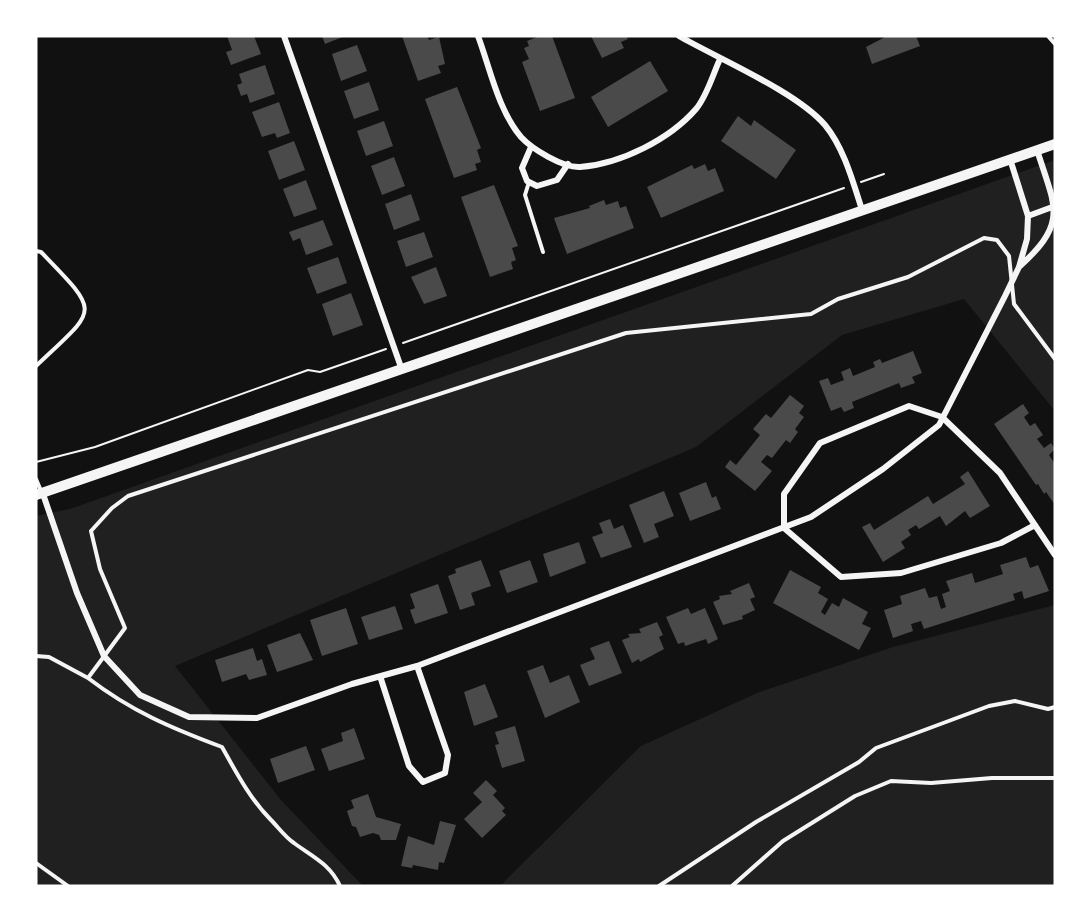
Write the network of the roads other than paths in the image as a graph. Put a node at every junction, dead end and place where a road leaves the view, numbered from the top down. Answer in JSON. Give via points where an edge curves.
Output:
{"nodes":[{"id":1,"x":284,"y":36,"type":"edge"},
{"id":2,"x":478,"y":36,"type":"edge"},
{"id":3,"x":679,"y":36,"type":"edge"},
{"id":4,"x":1048,"y":36,"type":"edge"},
{"id":5,"x":1055,"y":44,"type":"edge"},
{"id":6,"x":720,"y":59,"type":"junction"},
{"id":7,"x":1055,"y":144,"type":"edge"},
{"id":8,"x":531,"y":147,"type":"junction"},
{"id":9,"x":1036,"y":150,"type":"junction"},
{"id":10,"x":1010,"y":159,"type":"junction"},
{"id":11,"x":568,"y":164,"type":"junction"},
{"id":12,"x":529,"y":182,"type":"junction"},
{"id":13,"x":1055,"y":207,"type":"edge"},
{"id":14,"x":862,"y":210,"type":"junction"},
{"id":15,"x":1028,"y":216,"type":"junction"},
{"id":16,"x":36,"y":251,"type":"edge"},
{"id":17,"x":543,"y":252,"type":"dead end"},
{"id":18,"x":1019,"y":267,"type":"junction"},
{"id":19,"x":1011,"y":283,"type":"junction"},
{"id":20,"x":1055,"y":359,"type":"edge"},
{"id":21,"x":36,"y":366,"type":"edge"},
{"id":22,"x":402,"y":370,"type":"junction"},
{"id":23,"x":942,"y":417,"type":"junction"},
{"id":24,"x":36,"y":479,"type":"edge"},
{"id":25,"x":40,"y":495,"type":"edge"},
{"id":26,"x":1035,"y":525,"type":"junction"},
{"id":27,"x":784,"y":528,"type":"junction"},
{"id":28,"x":1055,"y":555,"type":"edge"},
{"id":29,"x":36,"y":656,"type":"edge"},
{"id":30,"x":104,"y":656,"type":"junction"},
{"id":31,"x":417,"y":666,"type":"junction"},
{"id":32,"x":380,"y":676,"type":"junction"},
{"id":33,"x":88,"y":678,"type":"junction"},
{"id":34,"x":1055,"y":707,"type":"edge"},
{"id":35,"x":1055,"y":778,"type":"edge"},
{"id":36,"x":36,"y":863,"type":"edge"},
{"id":37,"x":68,"y":886,"type":"edge"},
{"id":38,"x":340,"y":886,"type":"edge"},
{"id":39,"x":659,"y":886,"type":"edge"},
{"id":40,"x":732,"y":886,"type":"edge"}],
"edges":[{"from":1,"to":22,"type":"street"},
{"from":2,"to":8,"type":"street","via":[[507,117]]},
{"from":3,"to":6,"type":"street"},
{"from":4,"to":5,"type":"lane"},
{"from":6,"to":11,"type":"street","via":[[698,107],[676,129],[632,153],[578,168]]},
{"from":6,"to":14,"type":"street","via":[[799,102],[825,125]]},
{"from":7,"to":9,"type":"street"},
{"from":8,"to":11,"type":"street"},
{"from":8,"to":12,"type":"street","via":[[522,168]]},
{"from":9,"to":10,"type":"street"},
{"from":9,"to":13,"type":"street"},
{"from":10,"to":14,"type":"street"},
{"from":10,"to":15,"type":"street"},
{"from":11,"to":12,"type":"street","via":[[557,180],[537,186]]},
{"from":12,"to":17,"type":"lane","via":[[525,195]]},
{"from":13,"to":15,"type":"street"},
{"from":13,"to":18,"type":"street","via":[[1047,238]]},
{"from":14,"to":22,"type":"street"},
{"from":15,"to":18,"type":"street","via":[[1027,239]]},
{"from":16,"to":21,"type":"lane","via":[[75,287],[87,310],[79,325]]},
{"from":18,"to":19,"type":"street"},
{"from":19,"to":20,"type":"lane","via":[[1014,304]]},
{"from":19,"to":23,"type":"street"},
{"from":19,"to":30,"type":"lane","via":[[1009,256],[997,240],[984,238],[908,277],[838,299],[811,314],[626,333],[128,496],[91,531],[100,569],[125,628]]},
{"from":22,"to":25,"type":"street"},
{"from":23,"to":26,"type":"street","via":[[1000,473]]},
{"from":23,"to":27,"type":"street","via":[[939,425],[883,469],[811,517]]},
{"from":23,"to":27,"type":"street","via":[[909,406],[819,443],[784,494]]},
{"from":24,"to":25,"type":"lane"},
{"from":25,"to":30,"type":"street"},
{"from":26,"to":27,"type":"street","via":[[1001,543],[901,573],[840,577]]},
{"from":26,"to":28,"type":"street"},
{"from":27,"to":31,"type":"street"},
{"from":29,"to":33,"type":"lane","via":[[49,657]]},
{"from":30,"to":32,"type":"street","via":[[140,695],[189,717],[257,718]]},
{"from":30,"to":33,"type":"lane"},
{"from":31,"to":32,"type":"street"},
{"from":31,"to":32,"type":"street","via":[[448,755],[445,773],[423,782],[409,766]]},
{"from":33,"to":38,"type":"lane","via":[[150,719],[222,747],[240,780],[268,817],[334,873]]},
{"from":34,"to":39,"type":"lane","via":[[1048,709],[1015,701],[989,706],[876,748]]},
{"from":35,"to":40,"type":"lane","via":[[891,781],[855,796],[783,841]]},
{"from":36,"to":37,"type":"lane"}]}
